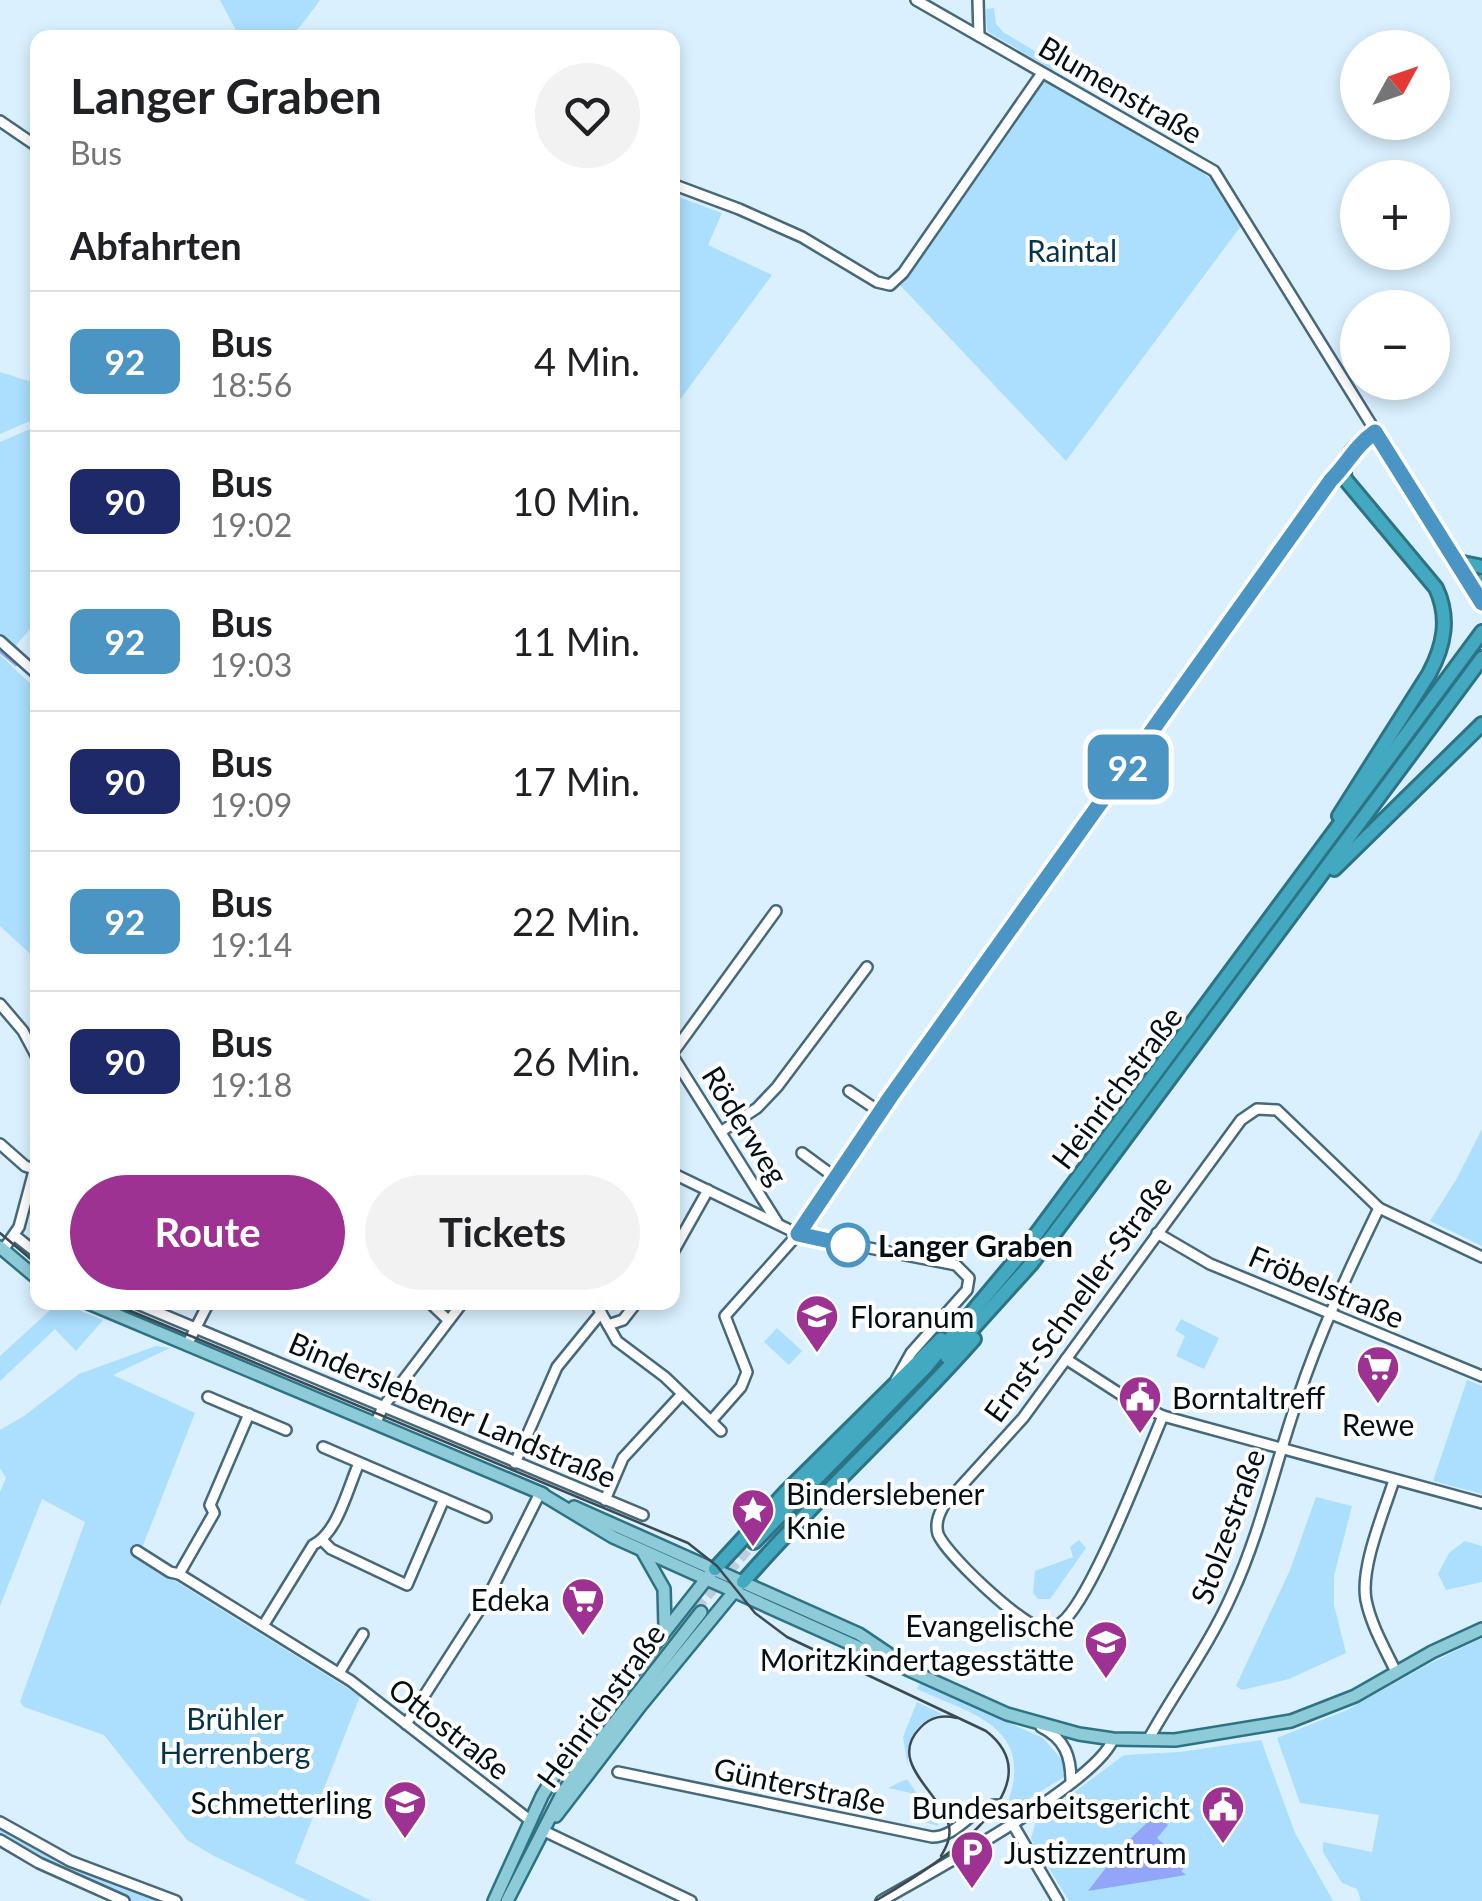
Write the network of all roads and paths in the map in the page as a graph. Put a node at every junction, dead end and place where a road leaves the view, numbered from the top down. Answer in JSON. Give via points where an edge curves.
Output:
{"nodes":[{"id":1,"x":916,"y":0,"type":"edge"},
{"id":2,"x":978,"y":0,"type":"edge"},
{"id":3,"x":979,"y":36,"type":"junction"},
{"id":4,"x":1042,"y":73,"type":"junction"},
{"id":5,"x":0,"y":121,"type":"edge"},
{"id":6,"x":30,"y":142,"type":"edge"},
{"id":7,"x":680,"y":187,"type":"edge"},
{"id":8,"x":1375,"y":432,"type":"junction"},
{"id":9,"x":1342,"y":470,"type":"junction"},
{"id":10,"x":1458,"y":562,"type":"junction"},
{"id":11,"x":1482,"y":566,"type":"edge"},
{"id":12,"x":1478,"y":586,"type":"edge"},
{"id":13,"x":1482,"y":603,"type":"edge"},
{"id":14,"x":1482,"y":632,"type":"edge"},
{"id":15,"x":0,"y":641,"type":"edge"},
{"id":16,"x":1482,"y":658,"type":"edge"},
{"id":17,"x":30,"y":667,"type":"edge"},
{"id":18,"x":1482,"y":724,"type":"edge"},
{"id":19,"x":1338,"y":829,"type":"junction"},
{"id":20,"x":1310,"y":891,"type":"junction"},
{"id":21,"x":776,"y":912,"type":"dead end"},
{"id":22,"x":867,"y":967,"type":"dead end"},
{"id":23,"x":0,"y":1004,"type":"edge"},
{"id":24,"x":680,"y":1043,"type":"edge"},
{"id":25,"x":30,"y":1045,"type":"edge"},
{"id":26,"x":680,"y":1066,"type":"edge"},
{"id":27,"x":849,"y":1090,"type":"dead end"},
{"id":28,"x":880,"y":1112,"type":"junction"},
{"id":29,"x":722,"y":1132,"type":"junction"},
{"id":30,"x":0,"y":1144,"type":"edge"},
{"id":31,"x":802,"y":1153,"type":"dead end"},
{"id":32,"x":30,"y":1168,"type":"edge"},
{"id":33,"x":680,"y":1177,"type":"edge"},
{"id":34,"x":836,"y":1178,"type":"junction"},
{"id":35,"x":30,"y":1183,"type":"edge"},
{"id":36,"x":708,"y":1190,"type":"junction"},
{"id":37,"x":1379,"y":1208,"type":"junction"},
{"id":38,"x":777,"y":1223,"type":"junction"},
{"id":39,"x":1158,"y":1233,"type":"junction"},
{"id":40,"x":798,"y":1234,"type":"junction"},
{"id":41,"x":14,"y":1236,"type":"junction"},
{"id":42,"x":680,"y":1240,"type":"edge"},
{"id":43,"x":2,"y":1248,"type":"edge"},
{"id":44,"x":30,"y":1248,"type":"edge"},
{"id":45,"x":1482,"y":1257,"type":"edge"},
{"id":46,"x":30,"y":1271,"type":"edge"},
{"id":47,"x":988,"y":1304,"type":"junction"},
{"id":48,"x":105,"y":1310,"type":"edge"},
{"id":49,"x":151,"y":1310,"type":"edge"},
{"id":50,"x":205,"y":1310,"type":"edge"},
{"id":51,"x":437,"y":1310,"type":"edge"},
{"id":52,"x":456,"y":1310,"type":"edge"},
{"id":53,"x":599,"y":1310,"type":"edge"},
{"id":54,"x":631,"y":1310,"type":"edge"},
{"id":55,"x":600,"y":1313,"type":"junction"},
{"id":56,"x":1330,"y":1313,"type":"junction"},
{"id":57,"x":448,"y":1320,"type":"junction"},
{"id":58,"x":608,"y":1326,"type":"junction"},
{"id":59,"x":195,"y":1329,"type":"junction"},
{"id":60,"x":188,"y":1345,"type":"junction"},
{"id":61,"x":1066,"y":1360,"type":"junction"},
{"id":62,"x":1481,"y":1372,"type":"edge"},
{"id":63,"x":895,"y":1383,"type":"junction"},
{"id":64,"x":682,"y":1394,"type":"junction"},
{"id":65,"x":208,"y":1396,"type":"dead end"},
{"id":66,"x":382,"y":1407,"type":"junction"},
{"id":67,"x":249,"y":1414,"type":"junction"},
{"id":68,"x":1163,"y":1416,"type":"junction"},
{"id":69,"x":711,"y":1421,"type":"junction"},
{"id":70,"x":374,"y":1424,"type":"junction"},
{"id":71,"x":286,"y":1430,"type":"dead end"},
{"id":72,"x":722,"y":1430,"type":"dead end"},
{"id":73,"x":324,"y":1448,"type":"dead end"},
{"id":74,"x":1282,"y":1449,"type":"junction"},
{"id":75,"x":359,"y":1463,"type":"junction"},
{"id":76,"x":516,"y":1463,"type":"junction"},
{"id":77,"x":1394,"y":1480,"type":"junction"},
{"id":78,"x":540,"y":1493,"type":"junction"},
{"id":79,"x":444,"y":1500,"type":"junction"},
{"id":80,"x":605,"y":1500,"type":"junction"},
{"id":81,"x":1482,"y":1503,"type":"edge"},
{"id":82,"x":643,"y":1515,"type":"dead end"},
{"id":83,"x":486,"y":1517,"type":"dead end"},
{"id":84,"x":322,"y":1540,"type":"junction"},
{"id":85,"x":756,"y":1544,"type":"tunnel mouth"},
{"id":86,"x":640,"y":1549,"type":"junction"},
{"id":87,"x":137,"y":1551,"type":"dead end"},
{"id":88,"x":179,"y":1574,"type":"junction"},
{"id":89,"x":711,"y":1574,"type":"junction"},
{"id":90,"x":738,"y":1587,"type":"junction"},
{"id":91,"x":263,"y":1626,"type":"junction"},
{"id":92,"x":665,"y":1629,"type":"junction"},
{"id":93,"x":1482,"y":1629,"type":"edge"},
{"id":94,"x":362,"y":1634,"type":"dead end"},
{"id":95,"x":1396,"y":1672,"type":"junction"},
{"id":96,"x":339,"y":1673,"type":"junction"},
{"id":97,"x":1034,"y":1723,"type":"junction"},
{"id":98,"x":406,"y":1724,"type":"junction"},
{"id":99,"x":1113,"y":1738,"type":"junction"},
{"id":100,"x":1148,"y":1740,"type":"junction"},
{"id":101,"x":618,"y":1772,"type":"dead end"},
{"id":102,"x":1071,"y":1782,"type":"junction"},
{"id":103,"x":532,"y":1821,"type":"junction"},
{"id":104,"x":0,"y":1822,"type":"edge"},
{"id":105,"x":1013,"y":1824,"type":"junction"},
{"id":106,"x":544,"y":1831,"type":"junction"},
{"id":107,"x":0,"y":1840,"type":"edge"},
{"id":108,"x":124,"y":1901,"type":"edge"},
{"id":109,"x":176,"y":1901,"type":"edge"},
{"id":110,"x":494,"y":1901,"type":"edge"},
{"id":111,"x":507,"y":1901,"type":"edge"},
{"id":112,"x":691,"y":1901,"type":"edge"},
{"id":113,"x":881,"y":1901,"type":"edge"},
{"id":114,"x":1058,"y":1901,"type":"edge"}],
"edges":[{"from":1,"to":3,"type":"street","name":"Blumenstraße"},
{"from":2,"to":3,"type":"street"},
{"from":3,"to":4,"type":"street","name":"Blumenstraße"},
{"from":4,"to":7,"type":"street","via":[[890,285],[802,238]]},
{"from":4,"to":8,"type":"street","name":"Blumenstraße","via":[[1214,171]]},
{"from":5,"to":6,"type":"street"},
{"from":8,"to":9,"type":"highway","via":[[1352,450]]},
{"from":8,"to":10,"type":"street","name":"Blumenstraße"},
{"from":9,"to":19,"type":"highway","via":[[1436,588],[1444,633],[1429,674],[1339,816]]},
{"from":9,"to":28,"type":"street"},
{"from":10,"to":11,"type":"highway"},
{"from":10,"to":12,"type":"street","name":"Blumenstraße"},
{"from":12,"to":13,"type":"street","name":"Blumenstraße"},
{"from":14,"to":19,"type":"highway","name":"Heinrichstraße"},
{"from":15,"to":17,"type":"street"},
{"from":16,"to":20,"type":"highway","name":"Heinrichstraße"},
{"from":18,"to":20,"type":"highway"},
{"from":19,"to":47,"type":"highway","name":"Heinrichstraße"},
{"from":20,"to":47,"type":"highway","name":"Heinrichstraße","via":[[1090,1187]]},
{"from":21,"to":24,"type":"street"},
{"from":22,"to":29,"type":"street","via":[[777,1087]]},
{"from":23,"to":25,"type":"street"},
{"from":26,"to":29,"type":"street","name":"Röderweg"},
{"from":27,"to":28,"type":"street"},
{"from":28,"to":34,"type":"street"},
{"from":29,"to":38,"type":"street","name":"Röderweg"},
{"from":30,"to":32,"type":"street"},
{"from":31,"to":34,"type":"street"},
{"from":33,"to":36,"type":"street"},
{"from":34,"to":40,"type":"street"},
{"from":35,"to":41,"type":"street"},
{"from":36,"to":38,"type":"street"},
{"from":36,"to":42,"type":"street"},
{"from":37,"to":39,"type":"street","name":"Ernst-Schneller-Straße","via":[[1276,1110],[1257,1109],[1241,1120]]},
{"from":37,"to":45,"type":"street"},
{"from":37,"to":56,"type":"street","name":"Stolzestraße"},
{"from":38,"to":40,"type":"street"},
{"from":39,"to":56,"type":"street","name":"Fröbelstraße","via":[[1210,1264]]},
{"from":39,"to":61,"type":"street","name":"Ernst-Schneller-Straße"},
{"from":40,"to":63,"type":"street","via":[[964,1270],[967,1290],[911,1353]]},
{"from":40,"to":69,"type":"street","via":[[725,1316],[747,1372]]},
{"from":41,"to":43,"type":"street"},
{"from":41,"to":44,"type":"street"},
{"from":43,"to":46,"type":"main road"},
{"from":47,"to":63,"type":"highway"},
{"from":47,"to":85,"type":"highway","name":"Heinrichstraße"},
{"from":47,"to":90,"type":"highway","via":[[991,1321]]},
{"from":48,"to":60,"type":"main road","name":"Binderslebener Landstraße"},
{"from":49,"to":59,"type":"street","name":"Binderslebener Landstraße"},
{"from":50,"to":59,"type":"street"},
{"from":51,"to":57,"type":"street"},
{"from":52,"to":57,"type":"street"},
{"from":53,"to":55,"type":"street"},
{"from":54,"to":58,"type":"street"},
{"from":55,"to":58,"type":"street"},
{"from":55,"to":76,"type":"street","via":[[556,1367]]},
{"from":56,"to":62,"type":"street","name":"Fröbelstraße"},
{"from":56,"to":74,"type":"street","name":"Stolzestraße"},
{"from":57,"to":66,"type":"street"},
{"from":58,"to":64,"type":"street"},
{"from":59,"to":60,"type":"street"},
{"from":59,"to":66,"type":"street","name":"Binderslebener Landstraße"},
{"from":60,"to":70,"type":"main road","name":"Binderslebener Landstraße"},
{"from":61,"to":68,"type":"street"},
{"from":61,"to":68,"type":"street","name":"Ernst-Schneller-Straße","via":[[938,1518],[937,1531],[960,1563],[1036,1627],[1051,1628],[1076,1606]]},
{"from":63,"to":89,"type":"highway"},
{"from":64,"to":69,"type":"street"},
{"from":64,"to":80,"type":"street","via":[[623,1458]]},
{"from":65,"to":67,"type":"street"},
{"from":66,"to":70,"type":"street"},
{"from":66,"to":76,"type":"street","name":"Binderslebener Landstraße"},
{"from":67,"to":71,"type":"street"},
{"from":67,"to":88,"type":"street","via":[[210,1505],[214,1513]]},
{"from":68,"to":74,"type":"street"},
{"from":69,"to":72,"type":"street"},
{"from":70,"to":78,"type":"main road","name":"Binderslebener Landstraße"},
{"from":73,"to":75,"type":"street"},
{"from":74,"to":77,"type":"street"},
{"from":74,"to":100,"type":"street","name":"Stolzestraße","via":[[1232,1594]]},
{"from":75,"to":79,"type":"street"},
{"from":75,"to":84,"type":"street"},
{"from":76,"to":80,"type":"street","name":"Binderslebener Landstraße"},
{"from":77,"to":81,"type":"street"},
{"from":77,"to":95,"type":"street","via":[[1365,1596]]},
{"from":78,"to":86,"type":"main road","name":"Binderslebener Landstraße"},
{"from":78,"to":89,"type":"main road","name":"Binderslebener Landstraße"},
{"from":78,"to":98,"type":"street","via":[[510,1556]]},
{"from":79,"to":83,"type":"street"},
{"from":79,"to":84,"type":"street","via":[[406,1585]]},
{"from":80,"to":82,"type":"street","name":"Binderslebener Landstraße"},
{"from":84,"to":91,"type":"street"},
{"from":86,"to":89,"type":"main road","name":"Binderslebener Landstraße"},
{"from":86,"to":92,"type":"main road","via":[[664,1589]]},
{"from":87,"to":88,"type":"street","name":"Ottostraße"},
{"from":88,"to":91,"type":"street","name":"Ottostraße"},
{"from":89,"to":90,"type":"main road","name":"Binderslebener Landstraße"},
{"from":89,"to":92,"type":"main road","name":"Heinrichstraße"},
{"from":90,"to":97,"type":"main road","name":"Binderslebener Landstraße","via":[[859,1634],[920,1676]]},
{"from":90,"to":106,"type":"main road","name":"Heinrichstraße"},
{"from":91,"to":96,"type":"street","name":"Ottostraße"},
{"from":92,"to":103,"type":"main road","name":"Heinrichstraße","via":[[561,1764]]},
{"from":93,"to":95,"type":"main road","name":"Binderslebener Landstraße"},
{"from":94,"to":96,"type":"street"},
{"from":95,"to":100,"type":"main road","name":"Binderslebener Landstraße","via":[[1291,1722]]},
{"from":96,"to":98,"type":"street","name":"Ottostraße"},
{"from":97,"to":99,"type":"main road","name":"Binderslebener Landstraße"},
{"from":97,"to":102,"type":"street","via":[[1064,1746]]},
{"from":98,"to":103,"type":"street","name":"Ottostraße"},
{"from":99,"to":100,"type":"main road","name":"Binderslebener Landstraße"},
{"from":99,"to":102,"type":"street"},
{"from":101,"to":105,"type":"street","name":"Günterstraße","via":[[932,1837],[946,1836],[992,1804]]},
{"from":102,"to":105,"type":"street"},
{"from":103,"to":106,"type":"main road","name":"Heinrichstraße","via":[[612,1711],[698,1610],[591,1752]]},
{"from":103,"to":110,"type":"main road","name":"Heinrichstraße"},
{"from":104,"to":109,"type":"street","via":[[70,1861]]},
{"from":105,"to":113,"type":"street"},
{"from":105,"to":114,"type":"street"},
{"from":106,"to":111,"type":"main road","name":"Heinrichstraße"},
{"from":106,"to":112,"type":"street"},
{"from":107,"to":108,"type":"street"}]}
